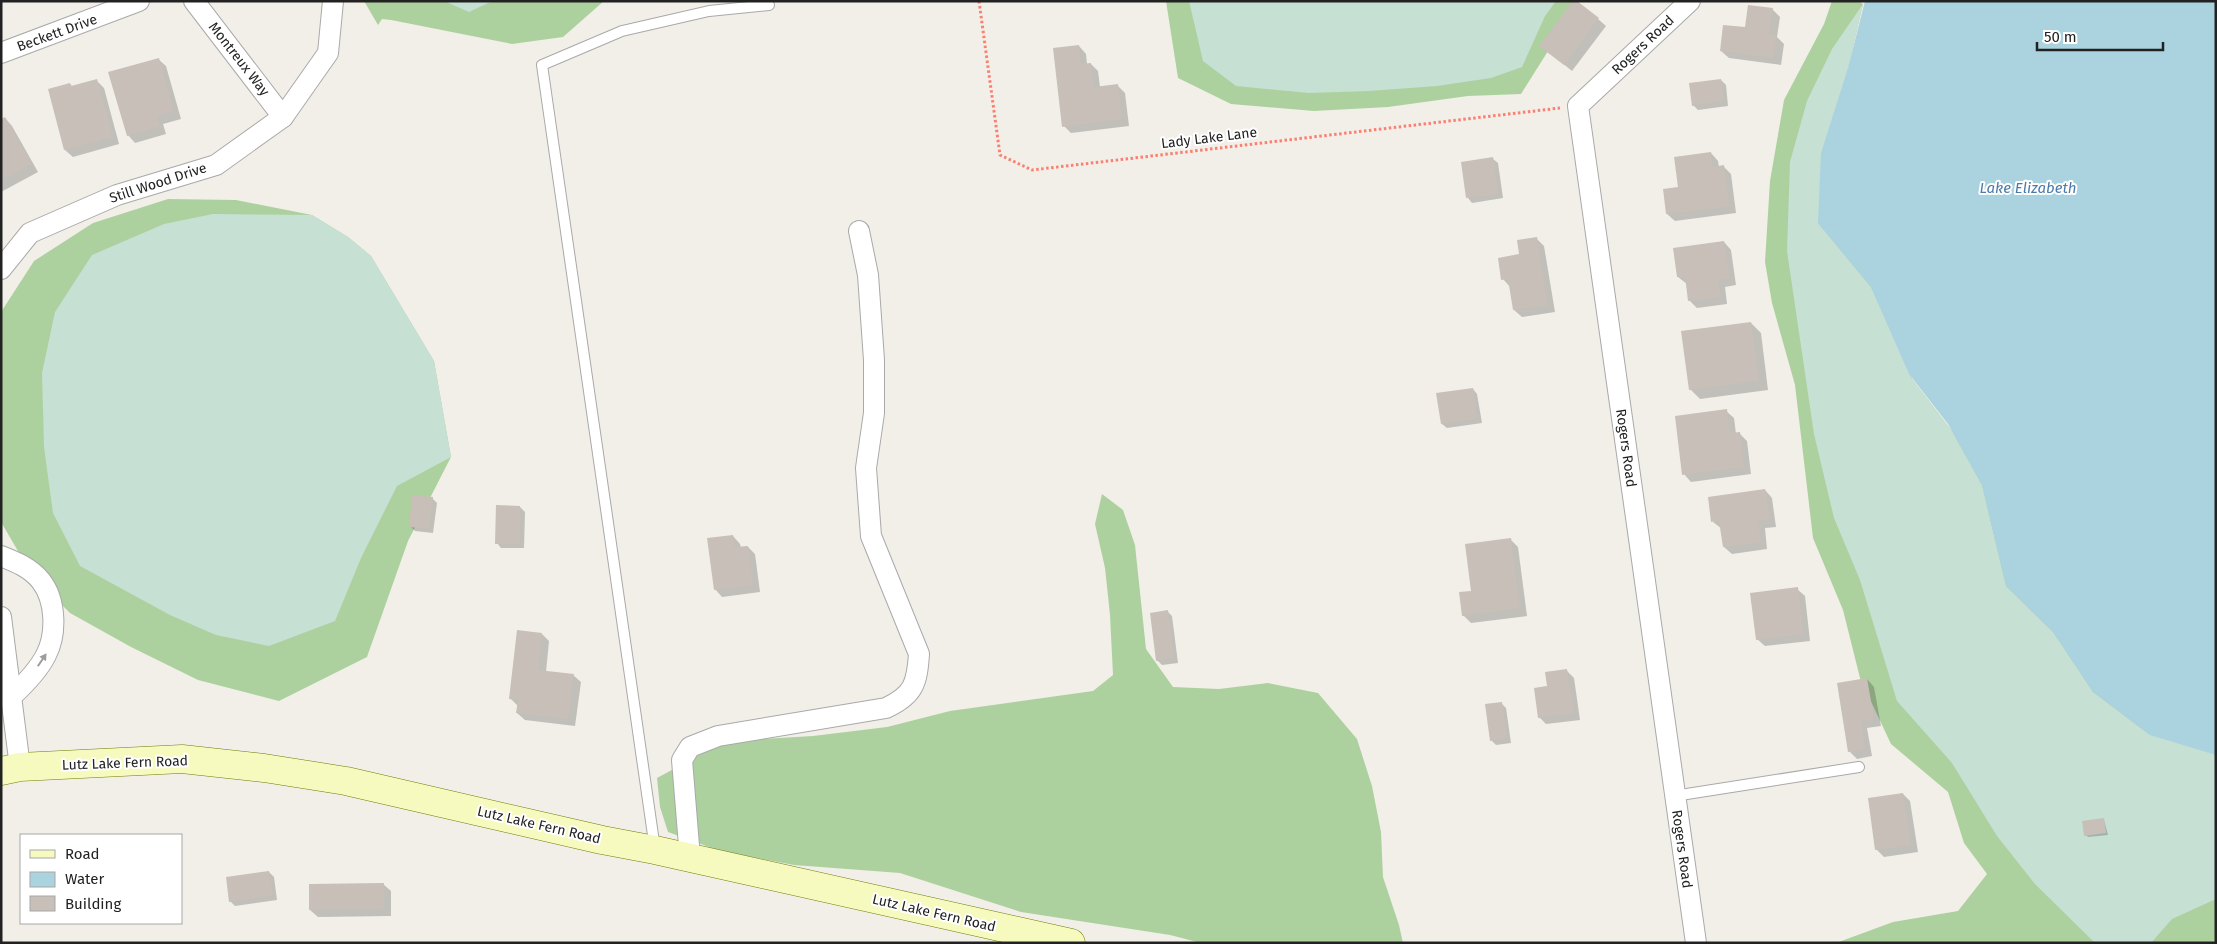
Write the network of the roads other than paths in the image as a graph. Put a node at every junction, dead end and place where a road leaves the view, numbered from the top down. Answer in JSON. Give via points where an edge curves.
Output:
{"nodes":[{"id":1,"x":139,"y":1,"type":"edge"},
{"id":2,"x":194,"y":1,"type":"edge"},
{"id":3,"x":333,"y":1,"type":"edge"},
{"id":4,"x":1690,"y":1,"type":"edge"},
{"id":5,"x":768,"y":5,"type":"dead end"},
{"id":6,"x":1,"y":53,"type":"edge"},
{"id":7,"x":283,"y":117,"type":"junction"},
{"id":8,"x":859,"y":231,"type":"dead end"},
{"id":9,"x":1,"y":268,"type":"edge"},
{"id":10,"x":1,"y":556,"type":"edge"},
{"id":11,"x":1,"y":617,"type":"edge"},
{"id":12,"x":11,"y":697,"type":"junction"},
{"id":13,"x":1859,"y":767,"type":"dead end"},
{"id":14,"x":11,"y":769,"type":"edge"},
{"id":15,"x":1674,"y":796,"type":"junction"},
{"id":16,"x":655,"y":850,"type":"junction"},
{"id":17,"x":690,"y":858,"type":"junction"},
{"id":18,"x":1040,"y":940,"type":"edge"},
{"id":19,"x":1070,"y":943,"type":"edge"},
{"id":20,"x":1696,"y":943,"type":"edge"}],
"edges":[{"from":1,"to":6,"type":"street","name":"Beckett Drive"},
{"from":2,"to":7,"type":"street","name":"Montreux Way"},
{"from":3,"to":7,"type":"street","name":"Still Wood Drive","via":[[328,53]]},
{"from":4,"to":15,"type":"street","name":"Rogers Road","via":[[1578,106]]},
{"from":5,"to":16,"type":"lane","via":[[708,11],[622,31],[542,65]]},
{"from":7,"to":9,"type":"street","name":"Still Wood Drive","via":[[216,165],[117,195],[30,233]]},
{"from":8,"to":17,"type":"street","via":[[868,275],[874,360],[874,413],[866,468],[871,536],[919,654],[918,673],[913,689],[903,700],[886,708],[718,736],[690,748],[682,760]]},
{"from":12,"to":10,"type":"street","one_way":true,"via":[[25,685],[46,654],[54,610],[42,581],[20,563]]},
{"from":11,"to":12,"type":"street"},
{"from":12,"to":14,"type":"street"},
{"from":13,"to":15,"type":"lane"},
{"from":14,"to":16,"type":"main road","name":"Lutz Lake Fern Road","via":[[182,759],[264,768],[346,781]]},
{"from":15,"to":20,"type":"street","name":"Rogers Road"},
{"from":16,"to":17,"type":"main road","name":"Lutz Lake Fern Road"},
{"from":17,"to":18,"type":"main road","name":"Lutz Lake Fern Road"},
{"from":18,"to":19,"type":"main road","name":"Lutz Lake Fern Road"}]}
